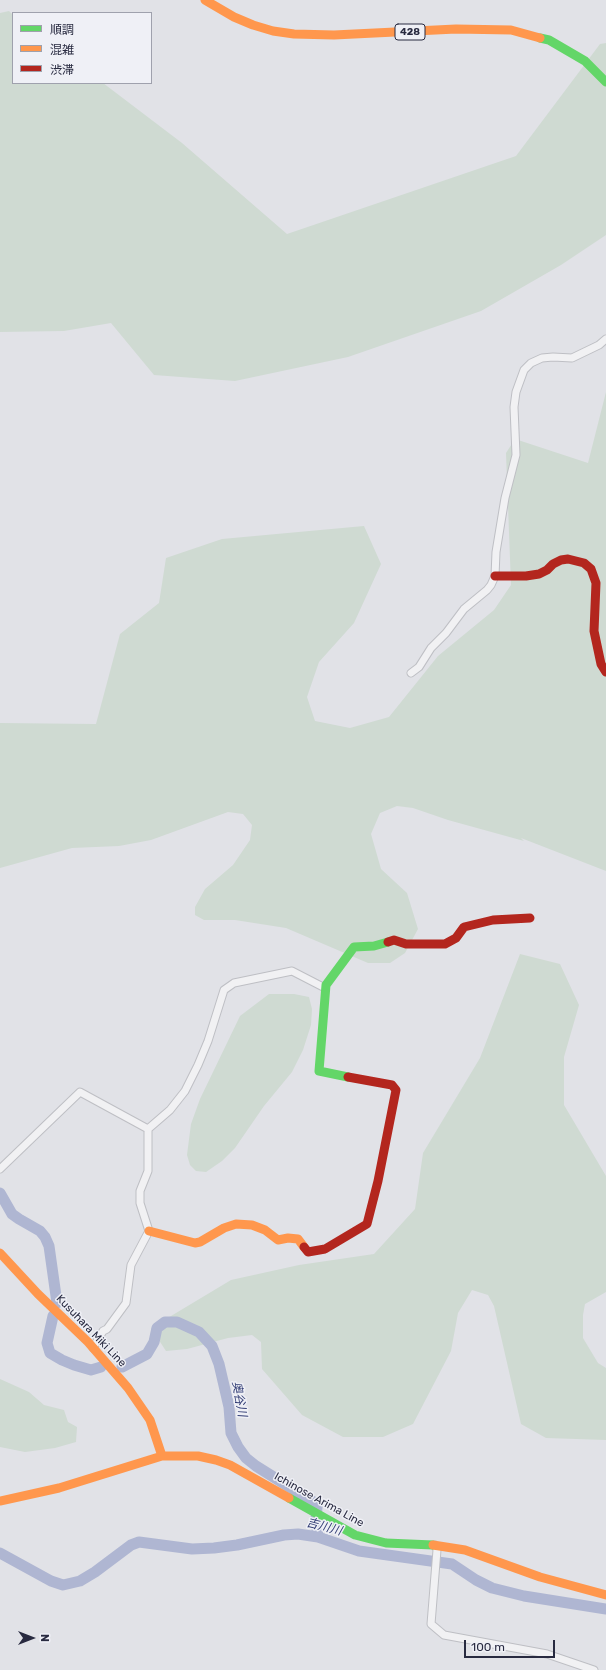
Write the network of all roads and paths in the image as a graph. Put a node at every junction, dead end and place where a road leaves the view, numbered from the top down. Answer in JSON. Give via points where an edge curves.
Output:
{"nodes":[{"id":1,"x":204,"y":0,"type":"edge"},
{"id":2,"x":606,"y":82,"type":"edge"},
{"id":3,"x":606,"y":339,"type":"edge"},
{"id":4,"x":495,"y":576,"type":"junction"},
{"id":5,"x":606,"y":672,"type":"edge"},
{"id":6,"x":411,"y":673,"type":"dead end"},
{"id":7,"x":530,"y":918,"type":"dead end"},
{"id":8,"x":325,"y":988,"type":"junction"},
{"id":9,"x":148,"y":1129,"type":"junction"},
{"id":10,"x":0,"y":1169,"type":"edge"},
{"id":11,"x":149,"y":1231,"type":"junction"},
{"id":12,"x":0,"y":1253,"type":"edge"},
{"id":13,"x":94,"y":1348,"type":"junction"},
{"id":14,"x":162,"y":1456,"type":"junction"},
{"id":15,"x":0,"y":1501,"type":"edge"},
{"id":16,"x":436,"y":1547,"type":"junction"},
{"id":17,"x":606,"y":1595,"type":"edge"},
{"id":18,"x":594,"y":1670,"type":"edge"}],
"edges":[{"from":1,"to":2,"type":"main road","number":"428","via":[[253,25],[294,34],[334,35],[456,29],[511,30],[549,40],[566,49],[585,61]]},
{"from":3,"to":4,"type":"street","via":[[572,358],[542,358],[524,370],[514,407],[516,455],[505,498],[496,552]]},
{"from":4,"to":5,"type":"main road","via":[[538,574],[561,560],[584,563],[590,569],[596,583],[594,631],[601,664]]},
{"from":4,"to":6,"type":"street","via":[[487,590],[464,610]]},
{"from":7,"to":8,"type":"main road","via":[[493,920],[464,927],[456,938],[445,944],[406,944],[394,940],[374,946],[354,947]]},
{"from":8,"to":9,"type":"street","via":[[292,971],[234,983],[224,990],[208,1042],[185,1091],[170,1110]]},
{"from":8,"to":11,"type":"main road","via":[[318,1072],[392,1085],[396,1090],[368,1223],[325,1249],[308,1252],[298,1239],[278,1240],[265,1230],[252,1225],[236,1224],[200,1242]]},
{"from":9,"to":10,"type":"street","via":[[80,1092]]},
{"from":9,"to":11,"type":"street","via":[[148,1171],[140,1191],[140,1203]]},
{"from":11,"to":13,"type":"street","via":[[131,1265],[126,1302],[114,1321],[102,1332]]},
{"from":12,"to":13,"type":"main road","name":"Kusuhara Miki Line"},
{"from":13,"to":14,"type":"main road","name":"Kusuhara Miki Line","via":[[128,1388],[150,1420]]},
{"from":14,"to":15,"type":"main road","name":"Ichinose Arima Line","via":[[59,1488]]},
{"from":14,"to":16,"type":"main road","name":"Ichinose Arima Line","via":[[198,1456],[216,1460],[235,1468],[354,1535],[386,1543]]},
{"from":16,"to":17,"type":"main road","name":"Ichinose Arima Line","via":[[465,1550],[540,1578]]},
{"from":16,"to":18,"type":"street","via":[[431,1624],[444,1635],[547,1654]]}]}
